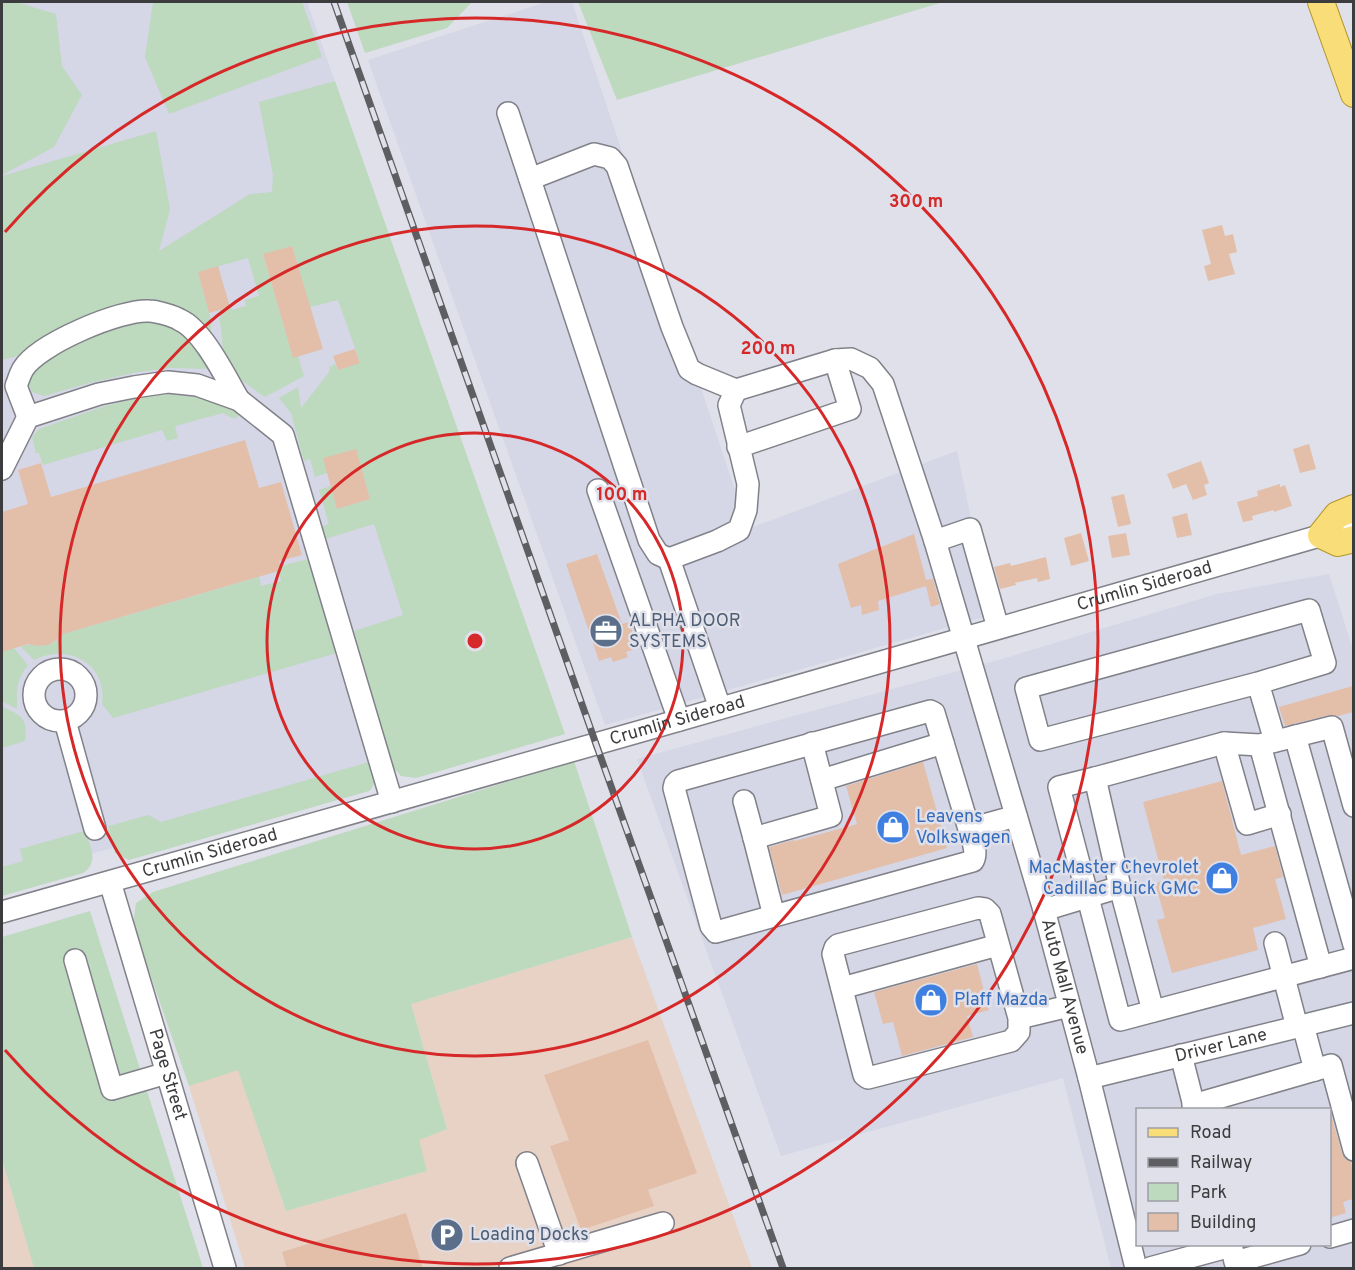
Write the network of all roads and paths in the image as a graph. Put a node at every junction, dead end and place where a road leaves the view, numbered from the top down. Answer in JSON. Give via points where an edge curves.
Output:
{"nodes":[{"id":1,"x":1321,"y":2,"type":"edge"},
{"id":2,"x":1353,"y":94,"type":"edge"},
{"id":3,"x":508,"y":113,"type":"dead end"},
{"id":4,"x":530,"y":179,"type":"junction"},
{"id":5,"x":835,"y":360,"type":"junction"},
{"id":6,"x":736,"y":390,"type":"junction"},
{"id":7,"x":239,"y":400,"type":"junction"},
{"id":8,"x":28,"y":417,"type":"junction"},
{"id":9,"x":738,"y":447,"type":"junction"},
{"id":10,"x":2,"y":469,"type":"edge"},
{"id":11,"x":598,"y":490,"type":"dead end"},
{"id":12,"x":1353,"y":508,"type":"edge"},
{"id":13,"x":1321,"y":535,"type":"junction"},
{"id":14,"x":1353,"y":539,"type":"edge"},
{"id":15,"x":935,"y":541,"type":"junction"},
{"id":16,"x":669,"y":558,"type":"junction"},
{"id":17,"x":998,"y":628,"type":"junction"},
{"id":18,"x":964,"y":638,"type":"junction"},
{"id":19,"x":1258,"y":683,"type":"junction"},
{"id":20,"x":720,"y":708,"type":"junction"},
{"id":21,"x":679,"y":720,"type":"junction"},
{"id":22,"x":65,"y":721,"type":"dead end"},
{"id":23,"x":1277,"y":741,"type":"junction"},
{"id":24,"x":812,"y":743,"type":"junction"},
{"id":25,"x":943,"y":743,"type":"junction"},
{"id":26,"x":1224,"y":743,"type":"junction"},
{"id":27,"x":1095,"y":778,"type":"junction"},
{"id":28,"x":822,"y":780,"type":"junction"},
{"id":29,"x":744,"y":801,"type":"dead end"},
{"id":30,"x":392,"y":802,"type":"junction"},
{"id":31,"x":1353,"y":806,"type":"edge"},
{"id":32,"x":1280,"y":814,"type":"junction"},
{"id":33,"x":1016,"y":816,"type":"junction"},
{"id":34,"x":95,"y":829,"type":"dead end"},
{"id":35,"x":969,"y":829,"type":"junction"},
{"id":36,"x":754,"y":838,"type":"junction"},
{"id":37,"x":110,"y":882,"type":"junction"},
{"id":38,"x":1120,"y":887,"type":"junction"},
{"id":39,"x":1088,"y":897,"type":"junction"},
{"id":40,"x":1044,"y":910,"type":"junction"},
{"id":41,"x":2,"y":912,"type":"edge"},
{"id":42,"x":774,"y":916,"type":"junction"},
{"id":43,"x":1275,"y":943,"type":"dead end"},
{"id":44,"x":998,"y":945,"type":"junction"},
{"id":45,"x":1353,"y":945,"type":"edge"},
{"id":46,"x":1353,"y":958,"type":"edge"},
{"id":47,"x":75,"y":960,"type":"dead end"},
{"id":48,"x":1322,"y":967,"type":"junction"},
{"id":49,"x":1284,"y":976,"type":"junction"},
{"id":50,"x":842,"y":988,"type":"junction"},
{"id":51,"x":1069,"y":1006,"type":"junction"},
{"id":52,"x":1153,"y":1011,"type":"junction"},
{"id":53,"x":1353,"y":1013,"type":"edge"},
{"id":54,"x":1019,"y":1018,"type":"junction"},
{"id":55,"x":1300,"y":1026,"type":"junction"},
{"id":56,"x":1180,"y":1055,"type":"junction"},
{"id":57,"x":1315,"y":1070,"type":"junction"},
{"id":58,"x":167,"y":1073,"type":"junction"},
{"id":59,"x":1089,"y":1078,"type":"junction"},
{"id":60,"x":1194,"y":1107,"type":"edge"},
{"id":61,"x":1353,"y":1150,"type":"edge"},
{"id":62,"x":527,"y":1163,"type":"dead end"},
{"id":63,"x":663,"y":1223,"type":"dead end"},
{"id":64,"x":1353,"y":1230,"type":"edge"},
{"id":65,"x":1331,"y":1236,"type":"edge"},
{"id":66,"x":1231,"y":1246,"type":"edge"},
{"id":67,"x":1296,"y":1246,"type":"edge"},
{"id":68,"x":559,"y":1254,"type":"junction"},
{"id":69,"x":225,"y":1269,"type":"edge"},
{"id":70,"x":510,"y":1269,"type":"edge"},
{"id":71,"x":1136,"y":1269,"type":"edge"},
{"id":72,"x":1150,"y":1269,"type":"edge"}],
"edges":[{"from":1,"to":2,"type":"main road"},
{"from":3,"to":4,"type":"street"},
{"from":4,"to":6,"type":"street","via":[[594,154],[610,158],[617,166],[689,369]]},
{"from":4,"to":16,"type":"street","via":[[649,540],[658,554]]},
{"from":5,"to":6,"type":"street"},
{"from":5,"to":9,"type":"street","via":[[850,409]]},
{"from":5,"to":15,"type":"street","name":"Auto Mall Avenue","via":[[851,359],[870,368],[883,384]]},
{"from":6,"to":9,"type":"street","via":[[729,405]]},
{"from":7,"to":8,"type":"street","via":[[197,385],[168,382],[99,394]]},
{"from":7,"to":8,"type":"street","via":[[202,338],[181,320],[149,311],[99,322],[42,351],[23,368],[16,386]]},
{"from":7,"to":30,"type":"street","via":[[283,435]]},
{"from":8,"to":10,"type":"street"},
{"from":9,"to":16,"type":"street","via":[[747,484],[746,510],[739,530]]},
{"from":11,"to":21,"type":"street"},
{"from":12,"to":13,"type":"main road","via":[[1337,515]]},
{"from":13,"to":14,"type":"main road","via":[[1338,543]]},
{"from":13,"to":17,"type":"street","name":"Crumlin Sideroad"},
{"from":15,"to":17,"type":"street","via":[[970,529]]},
{"from":15,"to":18,"type":"street","name":"Auto Mall Avenue"},
{"from":16,"to":20,"type":"street"},
{"from":17,"to":18,"type":"street","name":"Crumlin Sideroad"},
{"from":18,"to":20,"type":"street","name":"Crumlin Sideroad"},
{"from":18,"to":33,"type":"street","name":"Auto Mall Avenue"},
{"from":19,"to":19,"type":"street","via":[[1325,663],[1310,610],[1026,688],[1040,740]]},
{"from":19,"to":23,"type":"street"},
{"from":20,"to":21,"type":"street","name":"Crumlin Sideroad"},
{"from":21,"to":30,"type":"street","name":"Crumlin Sideroad"},
{"from":22,"to":34,"type":"street"},
{"from":23,"to":26,"type":"street"},
{"from":23,"to":31,"type":"street","via":[[1332,727]]},
{"from":23,"to":32,"type":"street"},
{"from":23,"to":45,"type":"street"},
{"from":24,"to":25,"type":"street","via":[[930,711]]},
{"from":24,"to":28,"type":"street"},
{"from":24,"to":42,"type":"street","via":[[678,781],[674,788],[713,930]]},
{"from":25,"to":28,"type":"street"},
{"from":25,"to":35,"type":"street"},
{"from":26,"to":27,"type":"street"},
{"from":26,"to":32,"type":"street","via":[[1247,824]]},
{"from":27,"to":38,"type":"street"},
{"from":27,"to":39,"type":"street","via":[[1059,787]]},
{"from":28,"to":36,"type":"street","via":[[831,816]]},
{"from":29,"to":36,"type":"street"},
{"from":30,"to":37,"type":"street","name":"Crumlin Sideroad"},
{"from":32,"to":48,"type":"street"},
{"from":33,"to":35,"type":"street"},
{"from":33,"to":40,"type":"street","name":"Auto Mall Avenue"},
{"from":35,"to":42,"type":"street","via":[[975,852],[973,861]]},
{"from":36,"to":42,"type":"street"},
{"from":37,"to":41,"type":"street","name":"Crumlin Sideroad"},
{"from":37,"to":58,"type":"street","name":"Page Street"},
{"from":38,"to":39,"type":"street"},
{"from":38,"to":52,"type":"street"},
{"from":39,"to":40,"type":"street"},
{"from":39,"to":52,"type":"street","via":[[1120,1020]]},
{"from":40,"to":51,"type":"street","name":"Auto Mall Avenue"},
{"from":43,"to":49,"type":"street"},
{"from":44,"to":50,"type":"street"},
{"from":44,"to":50,"type":"street","via":[[990,914],[978,908],[838,945],[833,954]]},
{"from":44,"to":54,"type":"street"},
{"from":46,"to":48,"type":"street"},
{"from":47,"to":58,"type":"street","via":[[112,1089]]},
{"from":48,"to":49,"type":"street"},
{"from":49,"to":52,"type":"street"},
{"from":49,"to":55,"type":"street"},
{"from":50,"to":54,"type":"street","via":[[864,1075],[868,1078],[1011,1041],[1019,1032]]},
{"from":51,"to":54,"type":"street"},
{"from":51,"to":59,"type":"street","name":"Auto Mall Avenue"},
{"from":53,"to":55,"type":"street","name":"Driver Lane"},
{"from":55,"to":56,"type":"street","name":"Driver Lane"},
{"from":55,"to":57,"type":"street"},
{"from":56,"to":59,"type":"street","name":"Driver Lane"},
{"from":56,"to":60,"type":"street"},
{"from":57,"to":60,"type":"street"},
{"from":57,"to":61,"type":"street","via":[[1332,1065]]},
{"from":58,"to":69,"type":"street","name":"Page Street"},
{"from":59,"to":71,"type":"street","name":"Auto Mall Avenue"},
{"from":62,"to":68,"type":"street"},
{"from":63,"to":68,"type":"street"},
{"from":64,"to":65,"type":"street"},
{"from":66,"to":67,"type":"street","via":[[1235,1262]]},
{"from":66,"to":72,"type":"street"},
{"from":68,"to":70,"type":"street"}]}
